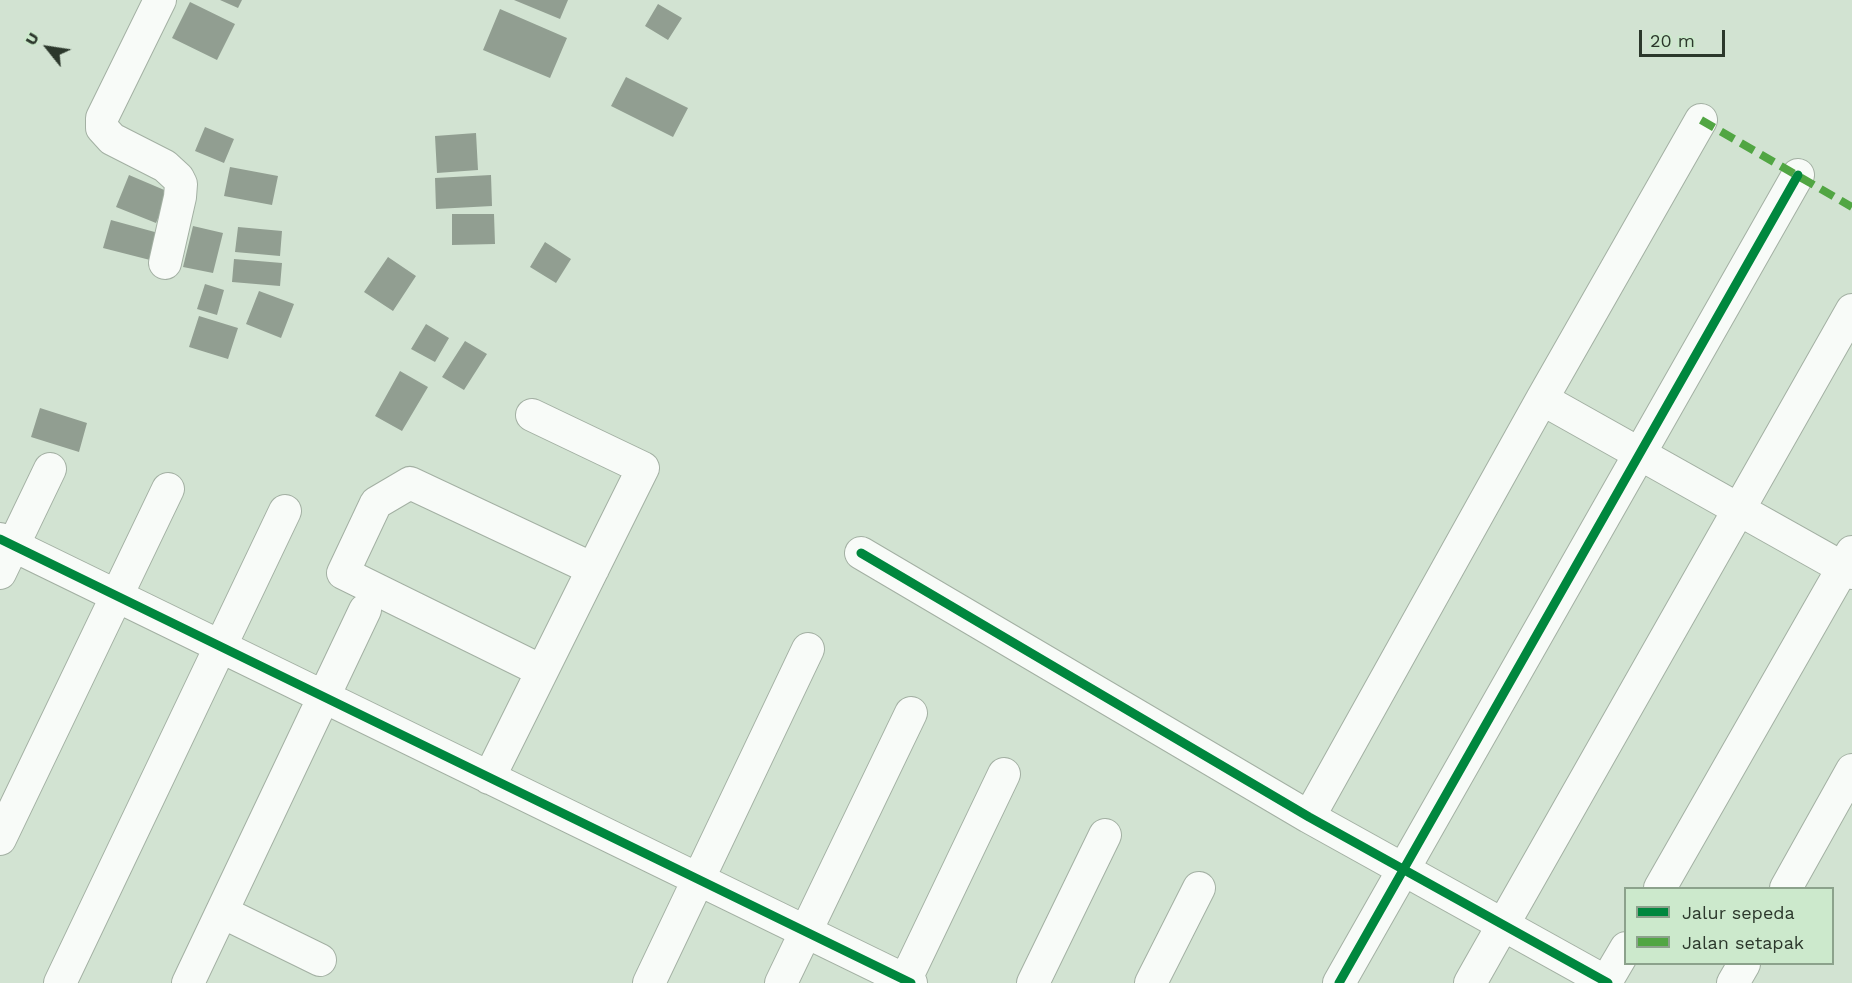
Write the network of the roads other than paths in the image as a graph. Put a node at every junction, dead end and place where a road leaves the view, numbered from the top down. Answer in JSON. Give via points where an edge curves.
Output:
{"nodes":[{"id":1,"x":160,"y":0,"type":"edge"},
{"id":2,"x":1701,"y":120,"type":"dead end"},
{"id":3,"x":1798,"y":175,"type":"dead end"},
{"id":4,"x":165,"y":263,"type":"dead end"},
{"id":5,"x":1852,"y":310,"type":"edge"},
{"id":6,"x":1542,"y":399,"type":"junction"},
{"id":7,"x":532,"y":415,"type":"dead end"},
{"id":8,"x":1640,"y":454,"type":"junction"},
{"id":9,"x":50,"y":469,"type":"dead end"},
{"id":10,"x":168,"y":489,"type":"dead end"},
{"id":11,"x":1738,"y":510,"type":"junction"},
{"id":12,"x":285,"y":511,"type":"dead end"},
{"id":13,"x":4,"y":553,"type":"edge"},
{"id":14,"x":861,"y":553,"type":"dead end"},
{"id":15,"x":1849,"y":564,"type":"edge"},
{"id":16,"x":593,"y":569,"type":"junction"},
{"id":17,"x":116,"y":596,"type":"junction"},
{"id":18,"x":365,"y":610,"type":"dead end"},
{"id":19,"x":220,"y":647,"type":"junction"},
{"id":20,"x":808,"y":649,"type":"dead end"},
{"id":21,"x":542,"y":671,"type":"junction"},
{"id":22,"x":324,"y":697,"type":"junction"},
{"id":23,"x":911,"y":713,"type":"dead end"},
{"id":24,"x":1852,"y":770,"type":"edge"},
{"id":25,"x":1004,"y":774,"type":"dead end"},
{"id":26,"x":489,"y":778,"type":"junction"},
{"id":27,"x":1309,"y":817,"type":"junction"},
{"id":28,"x":1105,"y":835,"type":"dead end"},
{"id":29,"x":0,"y":839,"type":"edge"},
{"id":30,"x":1404,"y":870,"type":"junction"},
{"id":31,"x":698,"y":880,"type":"junction"},
{"id":32,"x":1661,"y":887,"type":"edge"},
{"id":33,"x":1787,"y":887,"type":"edge"},
{"id":34,"x":1199,"y":888,"type":"dead end"},
{"id":35,"x":222,"y":912,"type":"junction"},
{"id":36,"x":1503,"y":925,"type":"junction"},
{"id":37,"x":806,"y":932,"type":"junction"},
{"id":38,"x":1624,"y":952,"type":"edge"},
{"id":39,"x":320,"y":960,"type":"dead end"},
{"id":40,"x":1743,"y":965,"type":"edge"},
{"id":41,"x":907,"y":982,"type":"edge"},
{"id":42,"x":60,"y":983,"type":"edge"},
{"id":43,"x":189,"y":983,"type":"edge"},
{"id":44,"x":649,"y":983,"type":"edge"},
{"id":45,"x":781,"y":983,"type":"edge"},
{"id":46,"x":1033,"y":983,"type":"edge"},
{"id":47,"x":1151,"y":983,"type":"edge"},
{"id":48,"x":1339,"y":983,"type":"edge"},
{"id":49,"x":1470,"y":983,"type":"edge"},
{"id":50,"x":1607,"y":983,"type":"edge"},
{"id":51,"x":1733,"y":983,"type":"edge"}],
"edges":[{"from":1,"to":4,"type":"street","via":[[102,118],[102,128],[112,139],[174,172],[181,184]]},
{"from":2,"to":6,"type":"street"},
{"from":3,"to":8,"type":"street"},
{"from":5,"to":11,"type":"street"},
{"from":6,"to":8,"type":"street"},
{"from":6,"to":27,"type":"street"},
{"from":7,"to":16,"type":"street","via":[[643,468]]},
{"from":8,"to":11,"type":"street"},
{"from":8,"to":30,"type":"street"},
{"from":9,"to":13,"type":"street"},
{"from":10,"to":17,"type":"street"},
{"from":11,"to":15,"type":"street"},
{"from":11,"to":36,"type":"street"},
{"from":12,"to":19,"type":"street"},
{"from":13,"to":17,"type":"street"},
{"from":14,"to":27,"type":"street"},
{"from":15,"to":32,"type":"street"},
{"from":16,"to":21,"type":"street"},
{"from":16,"to":21,"type":"street","via":[[410,483],[376,503],[343,573]]},
{"from":17,"to":19,"type":"street"},
{"from":17,"to":29,"type":"street"},
{"from":18,"to":22,"type":"street"},
{"from":19,"to":22,"type":"street"},
{"from":19,"to":42,"type":"street"},
{"from":20,"to":31,"type":"street"},
{"from":21,"to":26,"type":"street"},
{"from":22,"to":26,"type":"street"},
{"from":22,"to":35,"type":"street"},
{"from":23,"to":37,"type":"street"},
{"from":24,"to":33,"type":"street"},
{"from":25,"to":41,"type":"street"},
{"from":26,"to":31,"type":"street"},
{"from":27,"to":30,"type":"street"},
{"from":28,"to":46,"type":"street"},
{"from":30,"to":36,"type":"street"},
{"from":30,"to":48,"type":"street"},
{"from":31,"to":37,"type":"street"},
{"from":31,"to":44,"type":"street"},
{"from":34,"to":47,"type":"street"},
{"from":35,"to":39,"type":"street"},
{"from":35,"to":43,"type":"street"},
{"from":36,"to":49,"type":"street"},
{"from":36,"to":50,"type":"street"},
{"from":37,"to":41,"type":"street"},
{"from":37,"to":45,"type":"street"},
{"from":38,"to":50,"type":"street"},
{"from":40,"to":51,"type":"street"}]}
